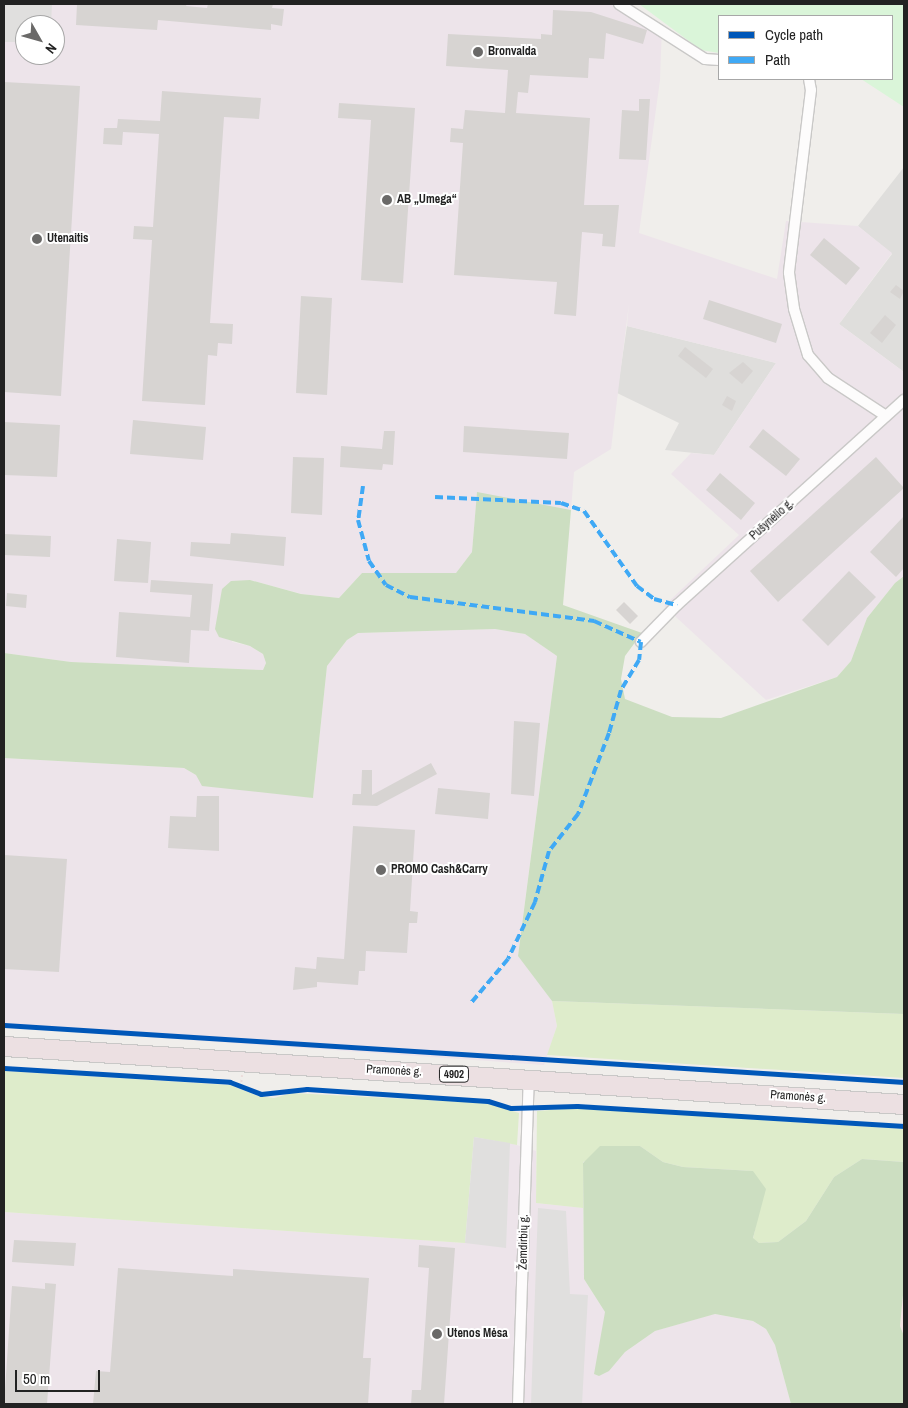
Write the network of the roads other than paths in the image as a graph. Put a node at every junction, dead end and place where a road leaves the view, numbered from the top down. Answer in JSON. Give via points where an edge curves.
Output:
{"nodes":[{"id":1,"x":619,"y":4,"type":"edge"},
{"id":2,"x":718,"y":60,"type":"edge"},
{"id":3,"x":809,"y":80,"type":"edge"},
{"id":4,"x":904,"y":400,"type":"edge"},
{"id":5,"x":886,"y":416,"type":"junction"},
{"id":6,"x":641,"y":642,"type":"dead end"},
{"id":7,"x":4,"y":1046,"type":"edge"},
{"id":8,"x":529,"y":1080,"type":"junction"},
{"id":9,"x":904,"y":1104,"type":"edge"},
{"id":10,"x":518,"y":1404,"type":"edge"}],
"edges":[{"from":1,"to":2,"type":"street","via":[[705,60]]},
{"from":3,"to":5,"type":"street","via":[[811,90],[789,273],[794,309],[808,355],[828,378]]},
{"from":4,"to":5,"type":"street","name":"Pušynėlio g."},
{"from":5,"to":6,"type":"street","name":"Pušynėlio g.","via":[[677,605]]},
{"from":7,"to":8,"type":"highway","name":"Pramonės g.","number":"4902"},
{"from":8,"to":9,"type":"highway","name":"Pramonės g.","number":"4902"},
{"from":8,"to":10,"type":"street","name":"Žemdirbių g."}]}
